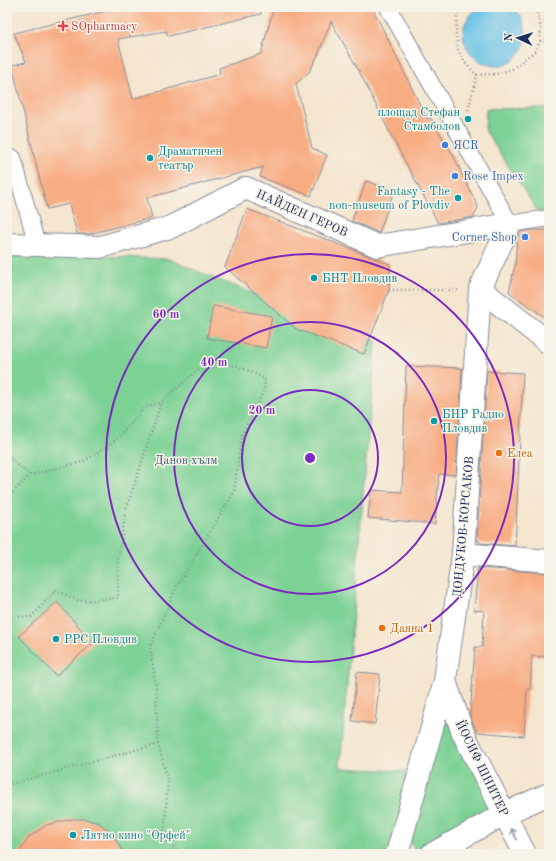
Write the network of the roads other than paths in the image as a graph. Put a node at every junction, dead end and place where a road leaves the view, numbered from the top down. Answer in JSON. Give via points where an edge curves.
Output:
{"nodes":[{"id":1,"x":388,"y":7,"type":"edge"},
{"id":2,"x":13,"y":158,"type":"dead end"},
{"id":3,"x":549,"y":218,"type":"edge"},
{"id":4,"x":510,"y":224,"type":"junction"},
{"id":5,"x":7,"y":244,"type":"edge"},
{"id":6,"x":36,"y":245,"type":"junction"},
{"id":7,"x":480,"y":289,"type":"junction"},
{"id":8,"x":549,"y":344,"type":"edge"},
{"id":9,"x":463,"y":554,"type":"junction"},
{"id":10,"x":549,"y":561,"type":"edge"},
{"id":11,"x":445,"y":681,"type":"junction"},
{"id":12,"x":549,"y":794,"type":"edge"},
{"id":13,"x":504,"y":814,"type":"junction"},
{"id":14,"x":397,"y":854,"type":"edge"},
{"id":15,"x":432,"y":854,"type":"edge"},
{"id":16,"x":525,"y":854,"type":"edge"}],
"edges":[{"from":1,"to":4,"type":"street"},
{"from":2,"to":6,"type":"street"},
{"from":3,"to":4,"type":"street"},
{"from":4,"to":6,"type":"street","name":"НАЙДЕН ГЕРОВ","via":[[377,246],[246,188],[171,227],[100,248]]},
{"from":4,"to":7,"type":"street","name":"ДОНДУКОВ-КОРСАКОВ"},
{"from":5,"to":6,"type":"street","name":"НАЙДЕН ГЕРОВ"},
{"from":7,"to":8,"type":"street"},
{"from":7,"to":9,"type":"street","name":"ДОНДУКОВ-КОРСАКОВ"},
{"from":9,"to":10,"type":"street"},
{"from":9,"to":11,"type":"street","name":"ДОНДУКОВ-КОРСАКОВ"},
{"from":11,"to":13,"type":"street","name":"ЙОСИФ ШНИТЕР","via":[[463,733]]},
{"from":11,"to":14,"type":"street","name":"ДОНДУКОВ-КОРСАКОВ"},
{"from":12,"to":13,"type":"street"},
{"from":13,"to":15,"type":"street"},
{"from":16,"to":13,"type":"street","name":"ЙОСИФ ШНИТЕР","one_way":true}]}
